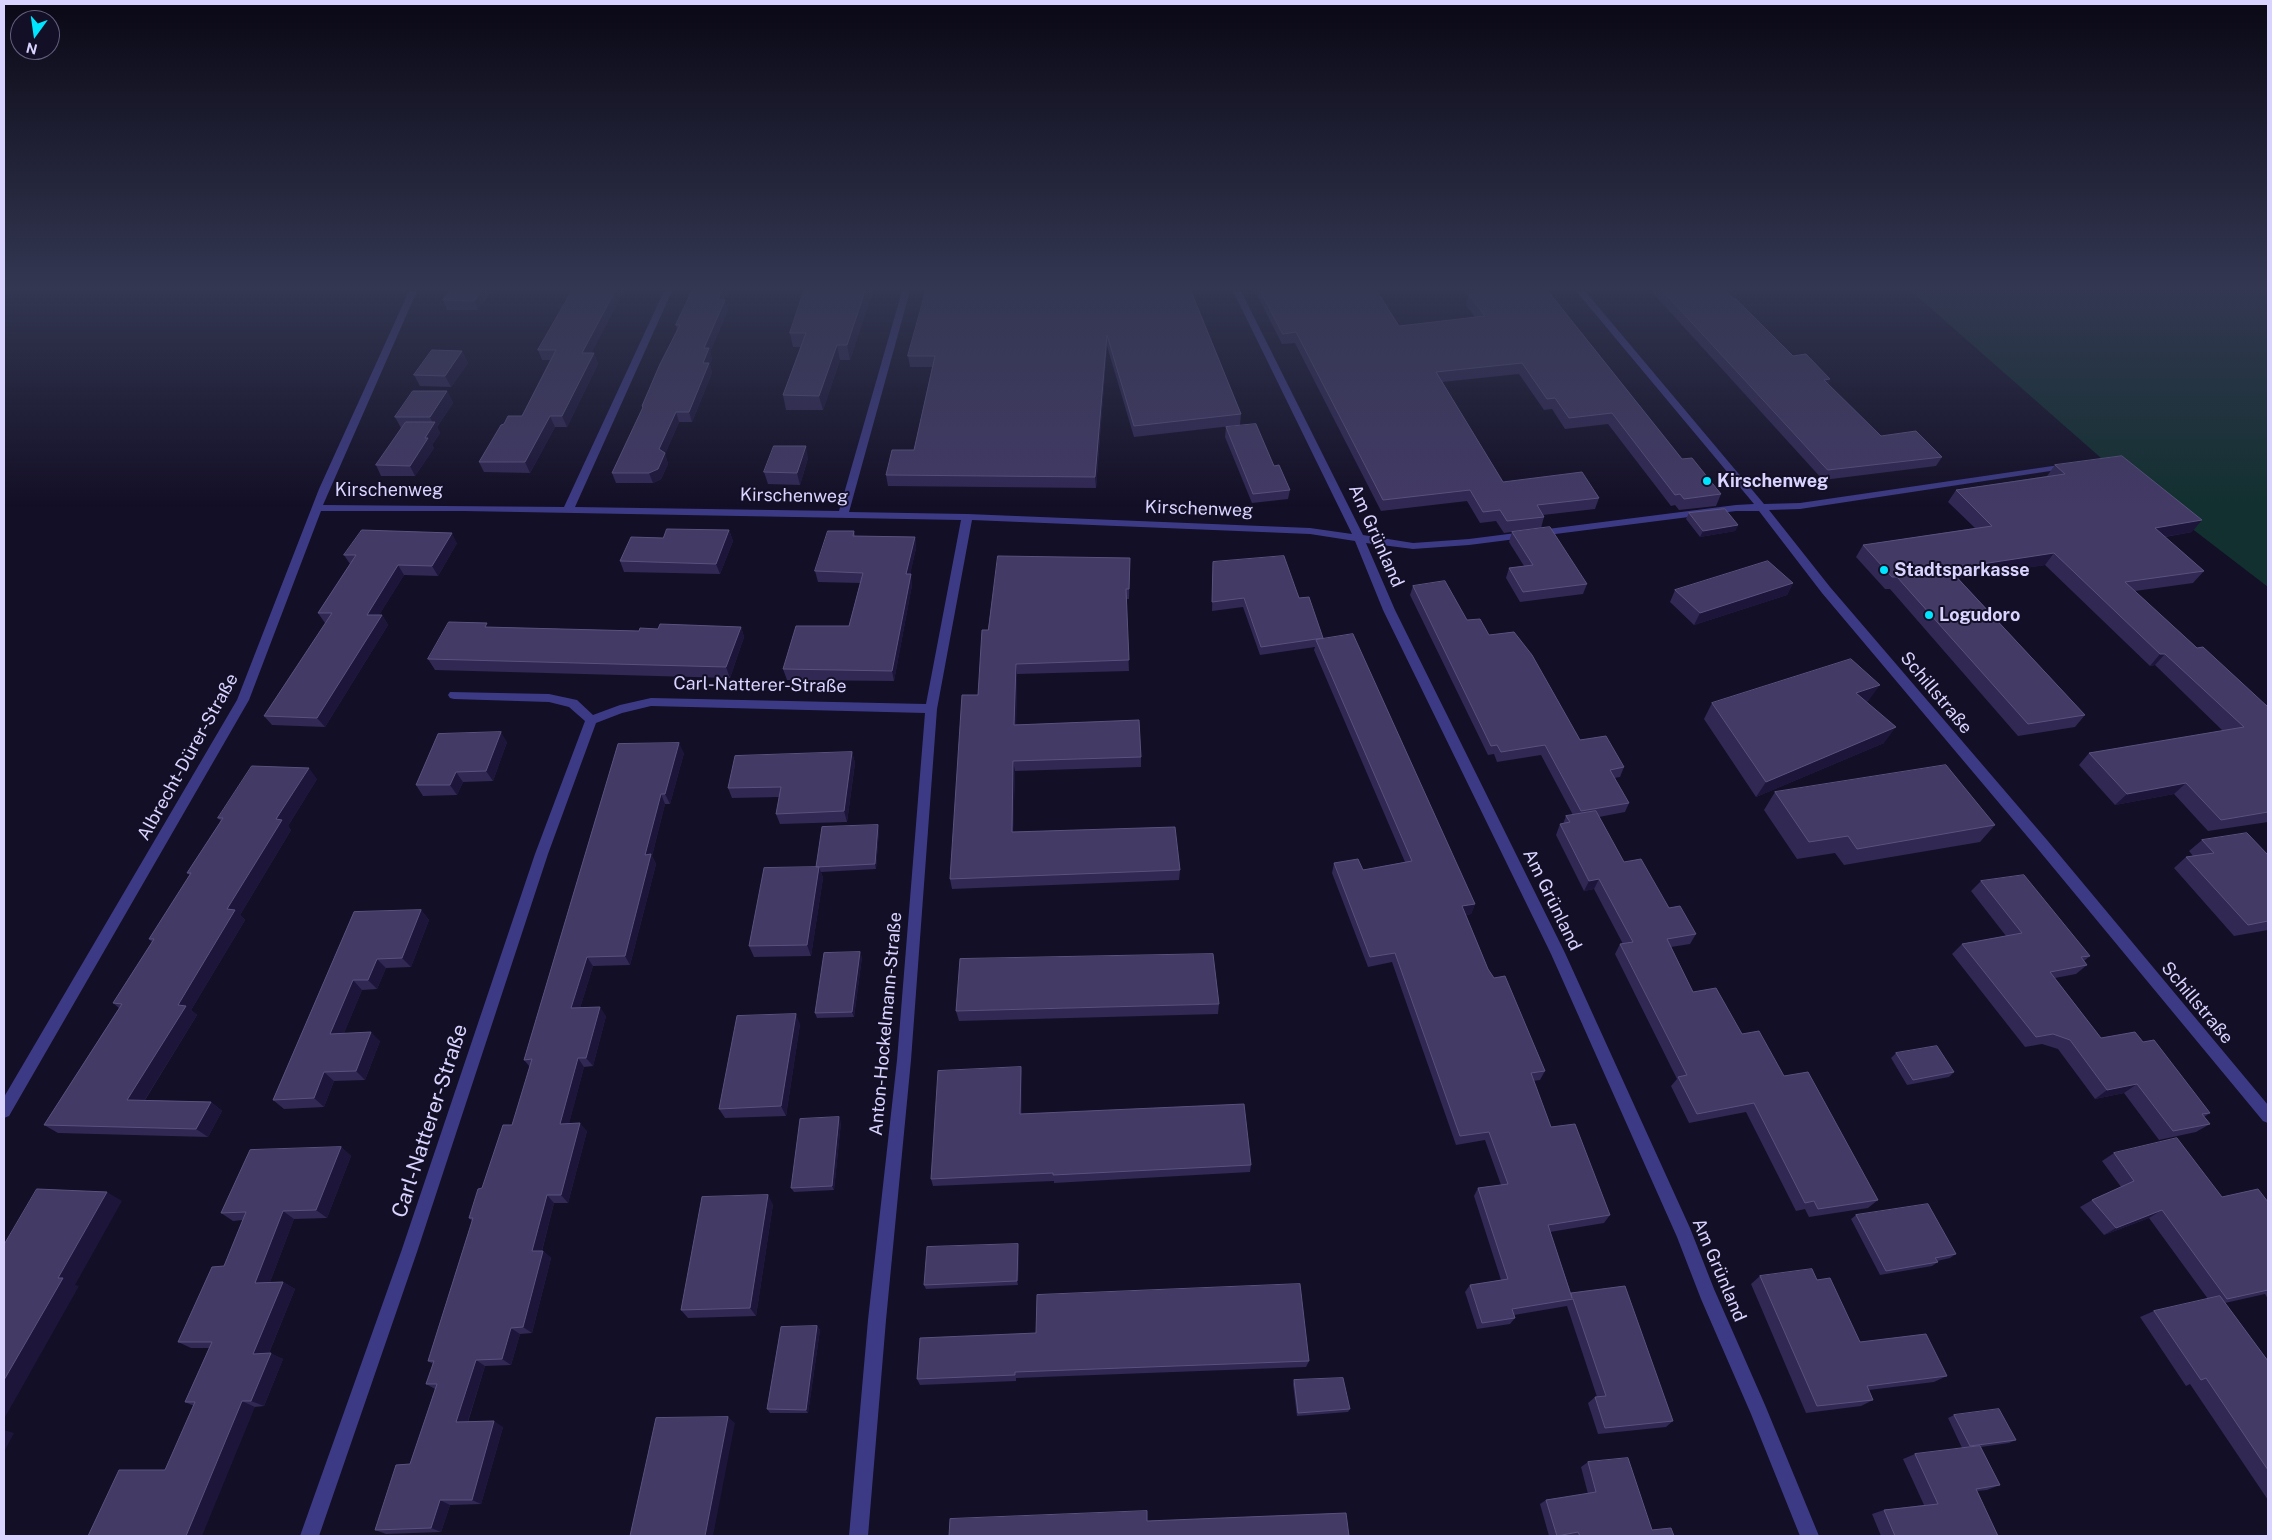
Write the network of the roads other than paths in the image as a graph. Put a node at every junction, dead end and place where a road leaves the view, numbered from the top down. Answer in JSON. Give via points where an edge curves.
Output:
{"nodes":[{"id":1,"x":381,"y":363,"type":"edge"},
{"id":2,"x":635,"y":363,"type":"edge"},
{"id":3,"x":886,"y":363,"type":"edge"},
{"id":4,"x":1272,"y":363,"type":"edge"},
{"id":5,"x":1641,"y":363,"type":"edge"},
{"id":6,"x":2074,"y":464,"type":"edge"},
{"id":7,"x":1763,"y":507,"type":"junction"},
{"id":8,"x":317,"y":508,"type":"junction"},
{"id":9,"x":568,"y":510,"type":"junction"},
{"id":10,"x":843,"y":514,"type":"junction"},
{"id":11,"x":966,"y":517,"type":"junction"},
{"id":12,"x":1359,"y":538,"type":"junction"},
{"id":13,"x":454,"y":695,"type":"dead end"},
{"id":14,"x":931,"y":709,"type":"junction"},
{"id":15,"x":591,"y":720,"type":"junction"},
{"id":16,"x":4,"y":1111,"type":"edge"},
{"id":17,"x":2268,"y":1116,"type":"edge"},
{"id":18,"x":309,"y":1536,"type":"edge"},
{"id":19,"x":859,"y":1536,"type":"edge"},
{"id":20,"x":1809,"y":1536,"type":"edge"}],
"edges":[{"from":1,"to":8,"type":"street","name":"Albrecht-Dürer-Straße"},
{"from":2,"to":9,"type":"street"},
{"from":3,"to":10,"type":"street"},
{"from":4,"to":12,"type":"street","name":"Am Grünland"},
{"from":5,"to":7,"type":"street","name":"Schillstraße"},
{"from":6,"to":7,"type":"street","name":"Kirschenweg","via":[[1800,506]]},
{"from":7,"to":12,"type":"street","name":"Kirschenweg","via":[[1469,542],[1413,546]]},
{"from":7,"to":17,"type":"street","name":"Schillstraße","via":[[1826,590]]},
{"from":8,"to":9,"type":"street","name":"Kirschenweg"},
{"from":8,"to":16,"type":"street","name":"Albrecht-Dürer-Straße","via":[[243,700]]},
{"from":9,"to":10,"type":"street","name":"Kirschenweg"},
{"from":10,"to":11,"type":"street","name":"Kirschenweg"},
{"from":11,"to":12,"type":"street","name":"Kirschenweg","via":[[1310,531]]},
{"from":11,"to":14,"type":"street","name":"Anton-Hockelmann-Straße"},
{"from":12,"to":20,"type":"street","name":"Am Grünland","via":[[1389,610],[1566,971],[1684,1234]]},
{"from":13,"to":15,"type":"street","via":[[549,698],[573,703]]},
{"from":14,"to":15,"type":"street","name":"Carl-Natterer-Straße","via":[[650,702]]},
{"from":14,"to":19,"type":"street","name":"Anton-Hockelmann-Straße","via":[[904,1060],[882,1265]]},
{"from":15,"to":18,"type":"street","name":"Carl-Natterer-Straße","via":[[533,878],[366,1382]]}]}
